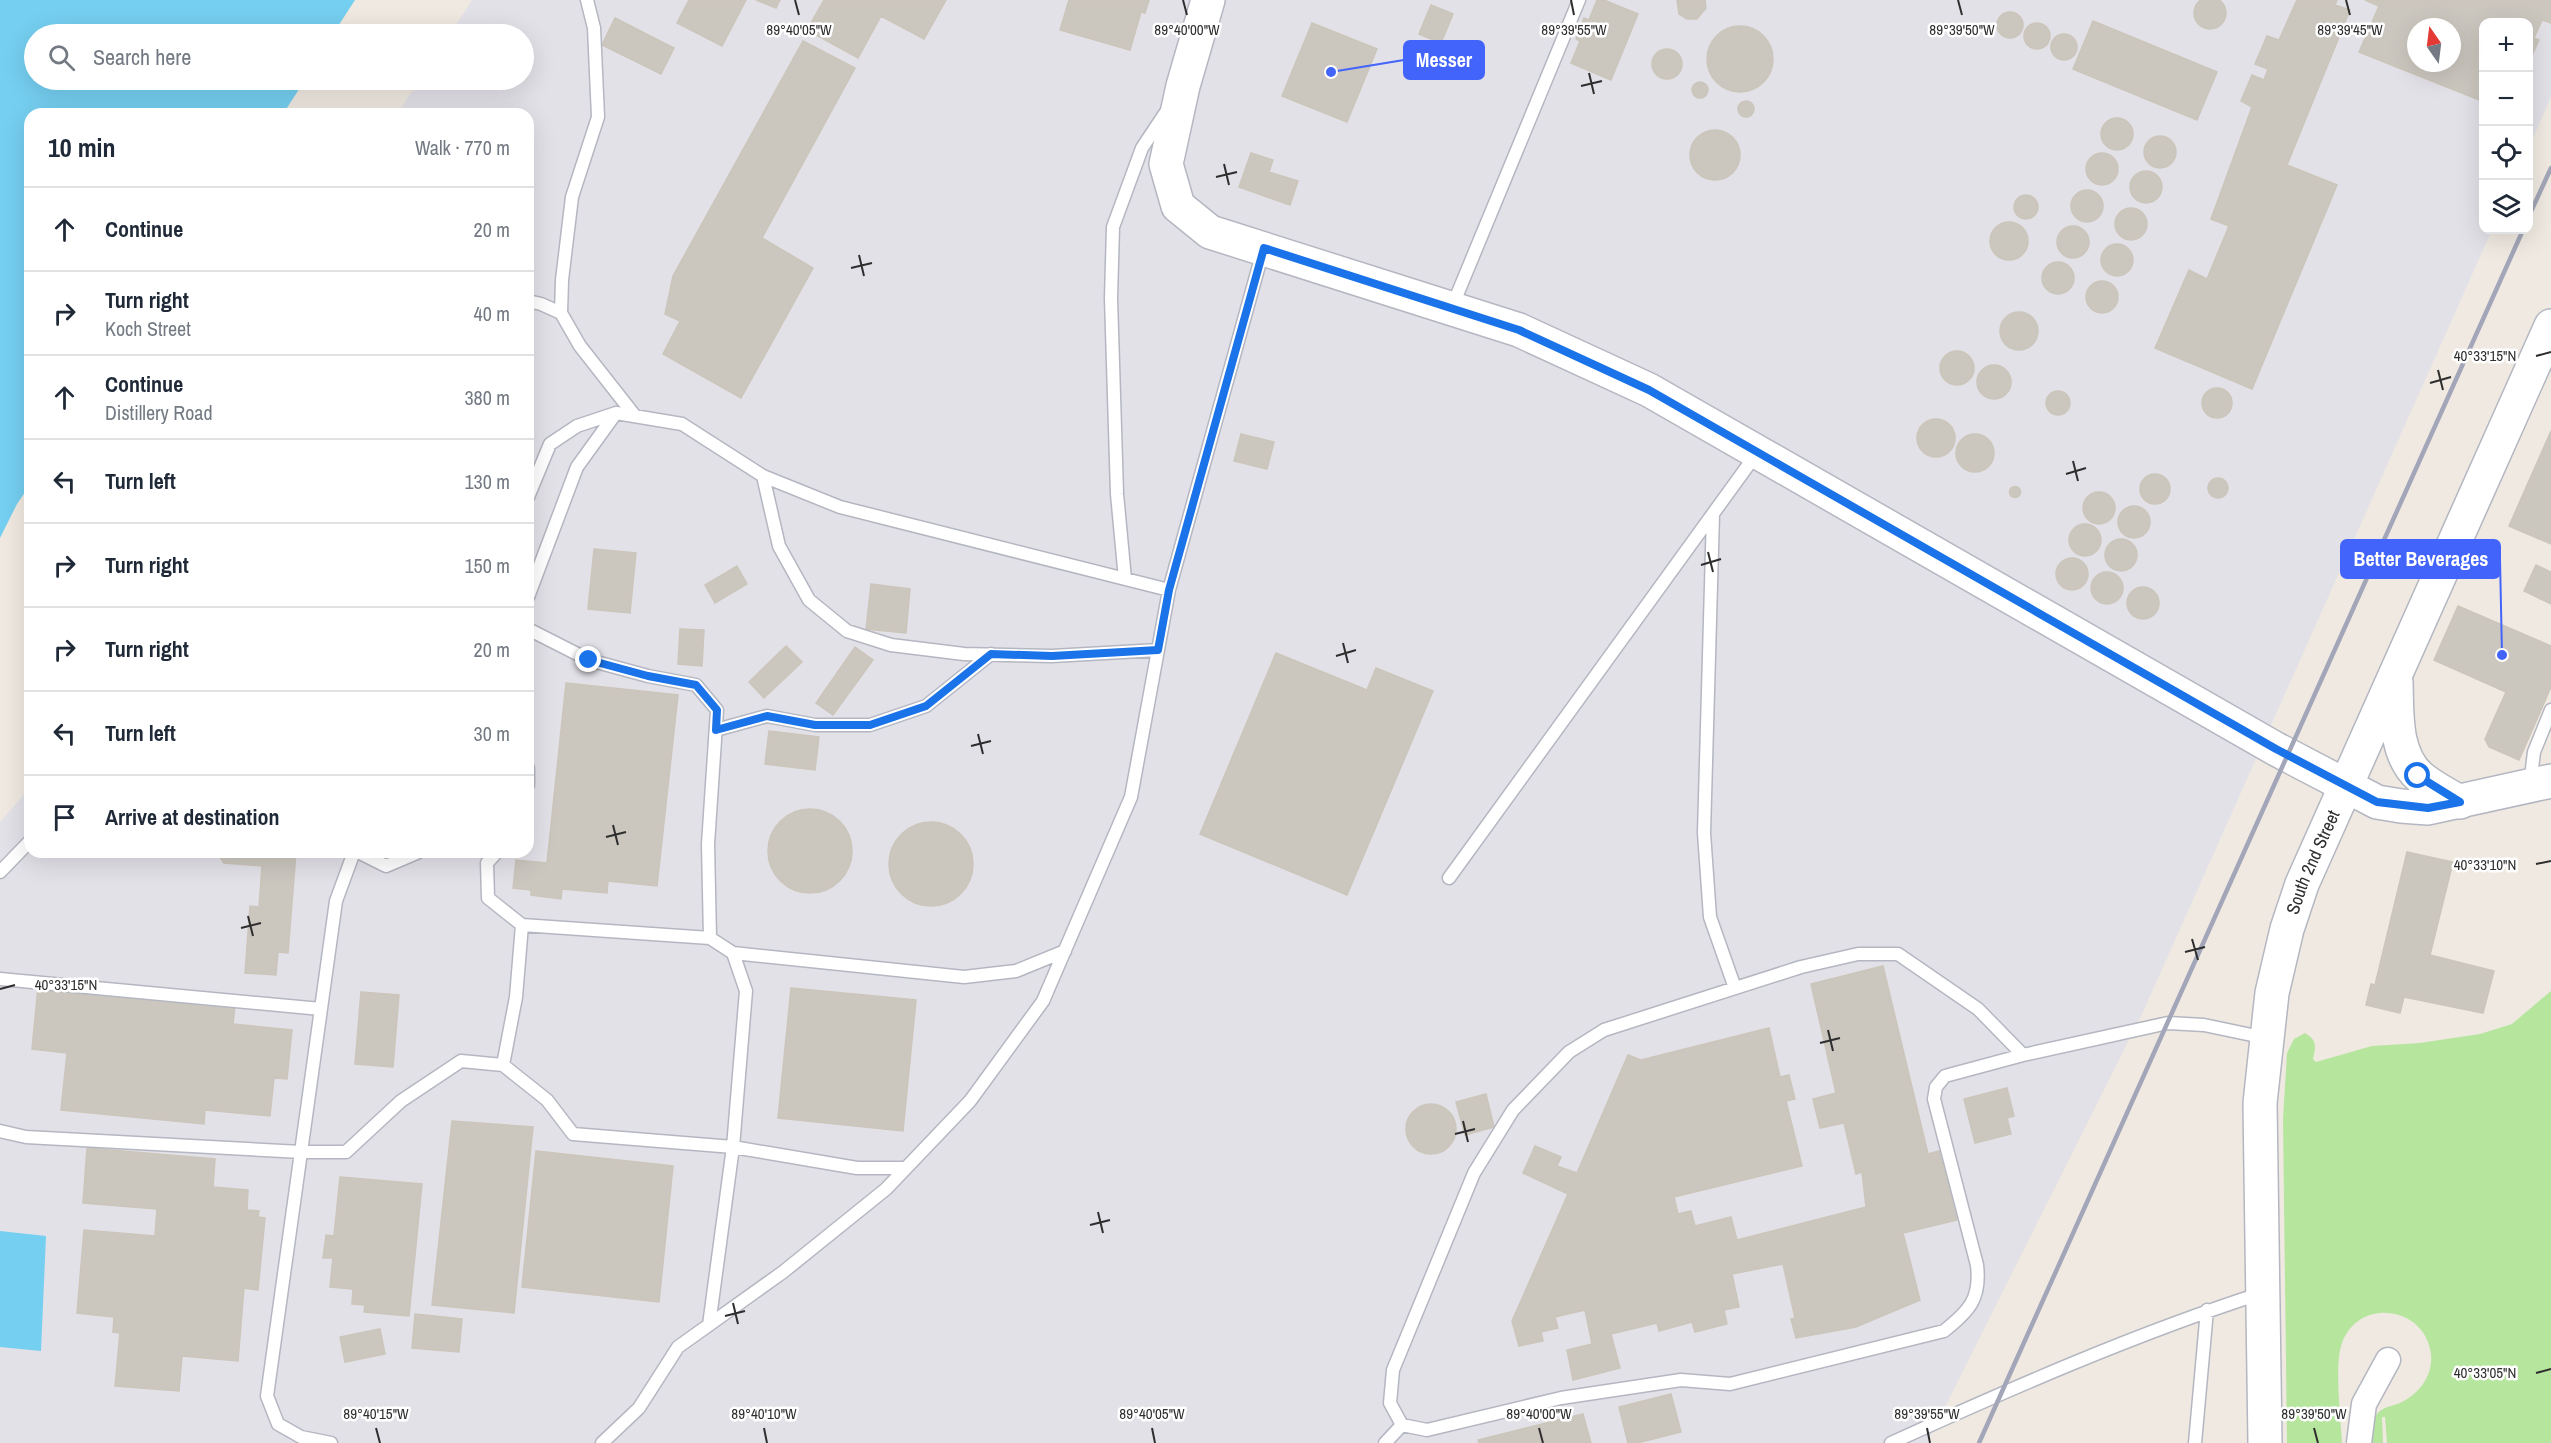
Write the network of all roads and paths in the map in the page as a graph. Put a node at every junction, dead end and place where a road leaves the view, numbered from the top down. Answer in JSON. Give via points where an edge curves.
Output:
{"nodes":[{"id":1,"x":587,"y":0,"type":"edge"},
{"id":2,"x":1208,"y":0,"type":"edge"},
{"id":3,"x":1579,"y":0,"type":"edge"},
{"id":4,"x":1183,"y":86,"type":"junction"},
{"id":5,"x":1264,"y":248,"type":"junction"},
{"id":6,"x":534,"y":302,"type":"edge"},
{"id":7,"x":1451,"y":308,"type":"junction"},
{"id":8,"x":561,"y":313,"type":"junction"},
{"id":9,"x":2551,"y":326,"type":"edge"},
{"id":10,"x":2544,"y":362,"type":"edge"},
{"id":11,"x":616,"y":412,"type":"junction"},
{"id":12,"x":635,"y":416,"type":"junction"},
{"id":13,"x":1758,"y":452,"type":"junction"},
{"id":14,"x":763,"y":477,"type":"junction"},
{"id":15,"x":534,"y":483,"type":"edge"},
{"id":16,"x":1713,"y":514,"type":"junction"},
{"id":17,"x":1125,"y":579,"type":"junction"},
{"id":18,"x":534,"y":581,"type":"edge"},
{"id":19,"x":1169,"y":590,"type":"junction"},
{"id":20,"x":534,"y":632,"type":"edge"},
{"id":21,"x":1158,"y":650,"type":"junction"},
{"id":22,"x":991,"y":654,"type":"junction"},
{"id":23,"x":2396,"y":674,"type":"junction"},
{"id":24,"x":2551,"y":710,"type":"edge"},
{"id":25,"x":716,"y":730,"type":"junction"},
{"id":26,"x":2545,"y":784,"type":"edge"},
{"id":27,"x":2346,"y":785,"type":"junction"},
{"id":28,"x":2460,"y":802,"type":"junction"},
{"id":29,"x":24,"y":847,"type":"edge"},
{"id":30,"x":354,"y":858,"type":"edge"},
{"id":31,"x":369,"y":858,"type":"edge"},
{"id":32,"x":405,"y":858,"type":"edge"},
{"id":33,"x":492,"y":858,"type":"edge"},
{"id":34,"x":0,"y":872,"type":"edge"},
{"id":35,"x":1449,"y":878,"type":"dead end"},
{"id":36,"x":522,"y":925,"type":"junction"},
{"id":37,"x":710,"y":938,"type":"junction"},
{"id":38,"x":1065,"y":951,"type":"junction"},
{"id":39,"x":733,"y":953,"type":"junction"},
{"id":40,"x":0,"y":979,"type":"edge"},
{"id":41,"x":1735,"y":988,"type":"junction"},
{"id":42,"x":321,"y":1009,"type":"junction"},
{"id":43,"x":2266,"y":1038,"type":"junction"},
{"id":44,"x":2023,"y":1055,"type":"junction"},
{"id":45,"x":503,"y":1065,"type":"junction"},
{"id":46,"x":0,"y":1131,"type":"edge"},
{"id":47,"x":733,"y":1147,"type":"junction"},
{"id":48,"x":301,"y":1152,"type":"junction"},
{"id":49,"x":906,"y":1168,"type":"junction"},
{"id":50,"x":2263,"y":1293,"type":"junction"},
{"id":51,"x":2207,"y":1310,"type":"junction"},
{"id":52,"x":709,"y":1325,"type":"junction"},
{"id":53,"x":2388,"y":1360,"type":"dead end"},
{"id":54,"x":1402,"y":1425,"type":"junction"},
{"id":55,"x":331,"y":1443,"type":"edge"},
{"id":56,"x":602,"y":1443,"type":"edge"},
{"id":57,"x":1385,"y":1443,"type":"edge"},
{"id":58,"x":1891,"y":1443,"type":"edge"},
{"id":59,"x":2195,"y":1443,"type":"edge"},
{"id":60,"x":2265,"y":1443,"type":"edge"},
{"id":61,"x":2359,"y":1443,"type":"edge"}],
"edges":[{"from":1,"to":8,"type":"lane","via":[[594,28],[598,117],[572,196]]},
{"from":2,"to":4,"type":"street"},
{"from":3,"to":7,"type":"lane"},
{"from":4,"to":5,"type":"street","via":[[1167,164],[1178,206],[1210,232]]},
{"from":4,"to":17,"type":"lane","via":[[1142,148],[1113,227],[1111,298]]},
{"from":5,"to":7,"type":"street"},
{"from":5,"to":19,"type":"lane"},
{"from":6,"to":8,"type":"lane"},
{"from":7,"to":13,"type":"street","via":[[1519,330],[1649,390]]},
{"from":8,"to":12,"type":"lane","via":[[580,346]]},
{"from":9,"to":10,"type":"street","name":"South 2nd Street"},
{"from":10,"to":23,"type":"street","name":"South 2nd Street"},
{"from":11,"to":12,"type":"lane"},
{"from":11,"to":15,"type":"lane","via":[[577,426],[550,444]]},
{"from":11,"to":18,"type":"lane","via":[[577,467]]},
{"from":12,"to":14,"type":"lane","via":[[682,424]]},
{"from":13,"to":16,"type":"lane"},
{"from":13,"to":27,"type":"street","via":[[2276,749]]},
{"from":14,"to":17,"type":"lane","via":[[840,507]]},
{"from":14,"to":22,"type":"lane","via":[[779,546],[809,600],[847,631],[891,645]]},
{"from":16,"to":35,"type":"lane"},
{"from":16,"to":41,"type":"lane","via":[[1704,833],[1710,917]]},
{"from":17,"to":19,"type":"lane"},
{"from":19,"to":21,"type":"lane"},
{"from":20,"to":25,"type":"lane","via":[[589,660],[696,685],[717,710]]},
{"from":21,"to":22,"type":"lane","via":[[1052,656]]},
{"from":21,"to":38,"type":"lane","via":[[1131,797]]},
{"from":22,"to":25,"type":"lane","via":[[926,706],[870,725],[815,725],[767,716]]},
{"from":23,"to":27,"type":"street","name":"South 2nd Street"},
{"from":23,"to":28,"type":"street","via":[[2400,742],[2409,762],[2418,776]]},
{"from":24,"to":26,"type":"lane","via":[[2534,752]]},
{"from":25,"to":37,"type":"lane","via":[[708,844]]},
{"from":26,"to":28,"type":"street"},
{"from":27,"to":28,"type":"street","via":[[2377,802],[2401,806],[2428,808]]},
{"from":27,"to":43,"type":"street","name":"South 2nd Street","via":[[2293,910],[2272,993]]},
{"from":29,"to":34,"type":"lane"},
{"from":30,"to":42,"type":"lane","via":[[336,901]]},
{"from":31,"to":32,"type":"lane","via":[[386,866]]},
{"from":33,"to":36,"type":"lane","via":[[487,863],[488,898]]},
{"from":36,"to":37,"type":"lane"},
{"from":36,"to":45,"type":"lane","via":[[516,997]]},
{"from":37,"to":39,"type":"lane"},
{"from":38,"to":39,"type":"lane","via":[[1016,971],[964,977]]},
{"from":38,"to":49,"type":"lane","via":[[1043,1001],[970,1101]]},
{"from":39,"to":47,"type":"lane","via":[[747,991]]},
{"from":40,"to":42,"type":"lane"},
{"from":41,"to":44,"type":"lane","via":[[1858,954],[1898,954],[1978,1009]]},
{"from":41,"to":54,"type":"lane","via":[[1604,1030],[1569,1052],[1513,1110],[1474,1173],[1394,1370],[1390,1403]]},
{"from":42,"to":48,"type":"lane"},
{"from":43,"to":44,"type":"lane","via":[[2204,1025],[2168,1023]]},
{"from":43,"to":50,"type":"street","name":"South 2nd Street","via":[[2260,1103]]},
{"from":44,"to":54,"type":"lane","via":[[1945,1076],[1936,1087],[1934,1099],[1979,1281],[1976,1297],[1965,1314],[1944,1331],[1730,1384],[1681,1380],[1561,1398],[1427,1430]]},
{"from":45,"to":47,"type":"lane","via":[[547,1100],[573,1134]]},
{"from":45,"to":48,"type":"lane","via":[[461,1061],[401,1101],[346,1152]]},
{"from":46,"to":48,"type":"lane","via":[[26,1137]]},
{"from":47,"to":49,"type":"lane","via":[[857,1168]]},
{"from":47,"to":52,"type":"lane"},
{"from":48,"to":55,"type":"lane","via":[[267,1396],[278,1424],[301,1437]]},
{"from":49,"to":52,"type":"lane","via":[[886,1189],[783,1272]]},
{"from":50,"to":51,"type":"lane"},
{"from":50,"to":60,"type":"street","name":"South 2nd Street"},
{"from":51,"to":58,"type":"lane","via":[[1983,1401]]},
{"from":51,"to":59,"type":"lane"},
{"from":52,"to":56,"type":"lane","via":[[678,1347],[639,1408]]},
{"from":53,"to":61,"type":"street","via":[[2364,1404]]},
{"from":54,"to":57,"type":"lane"}]}
